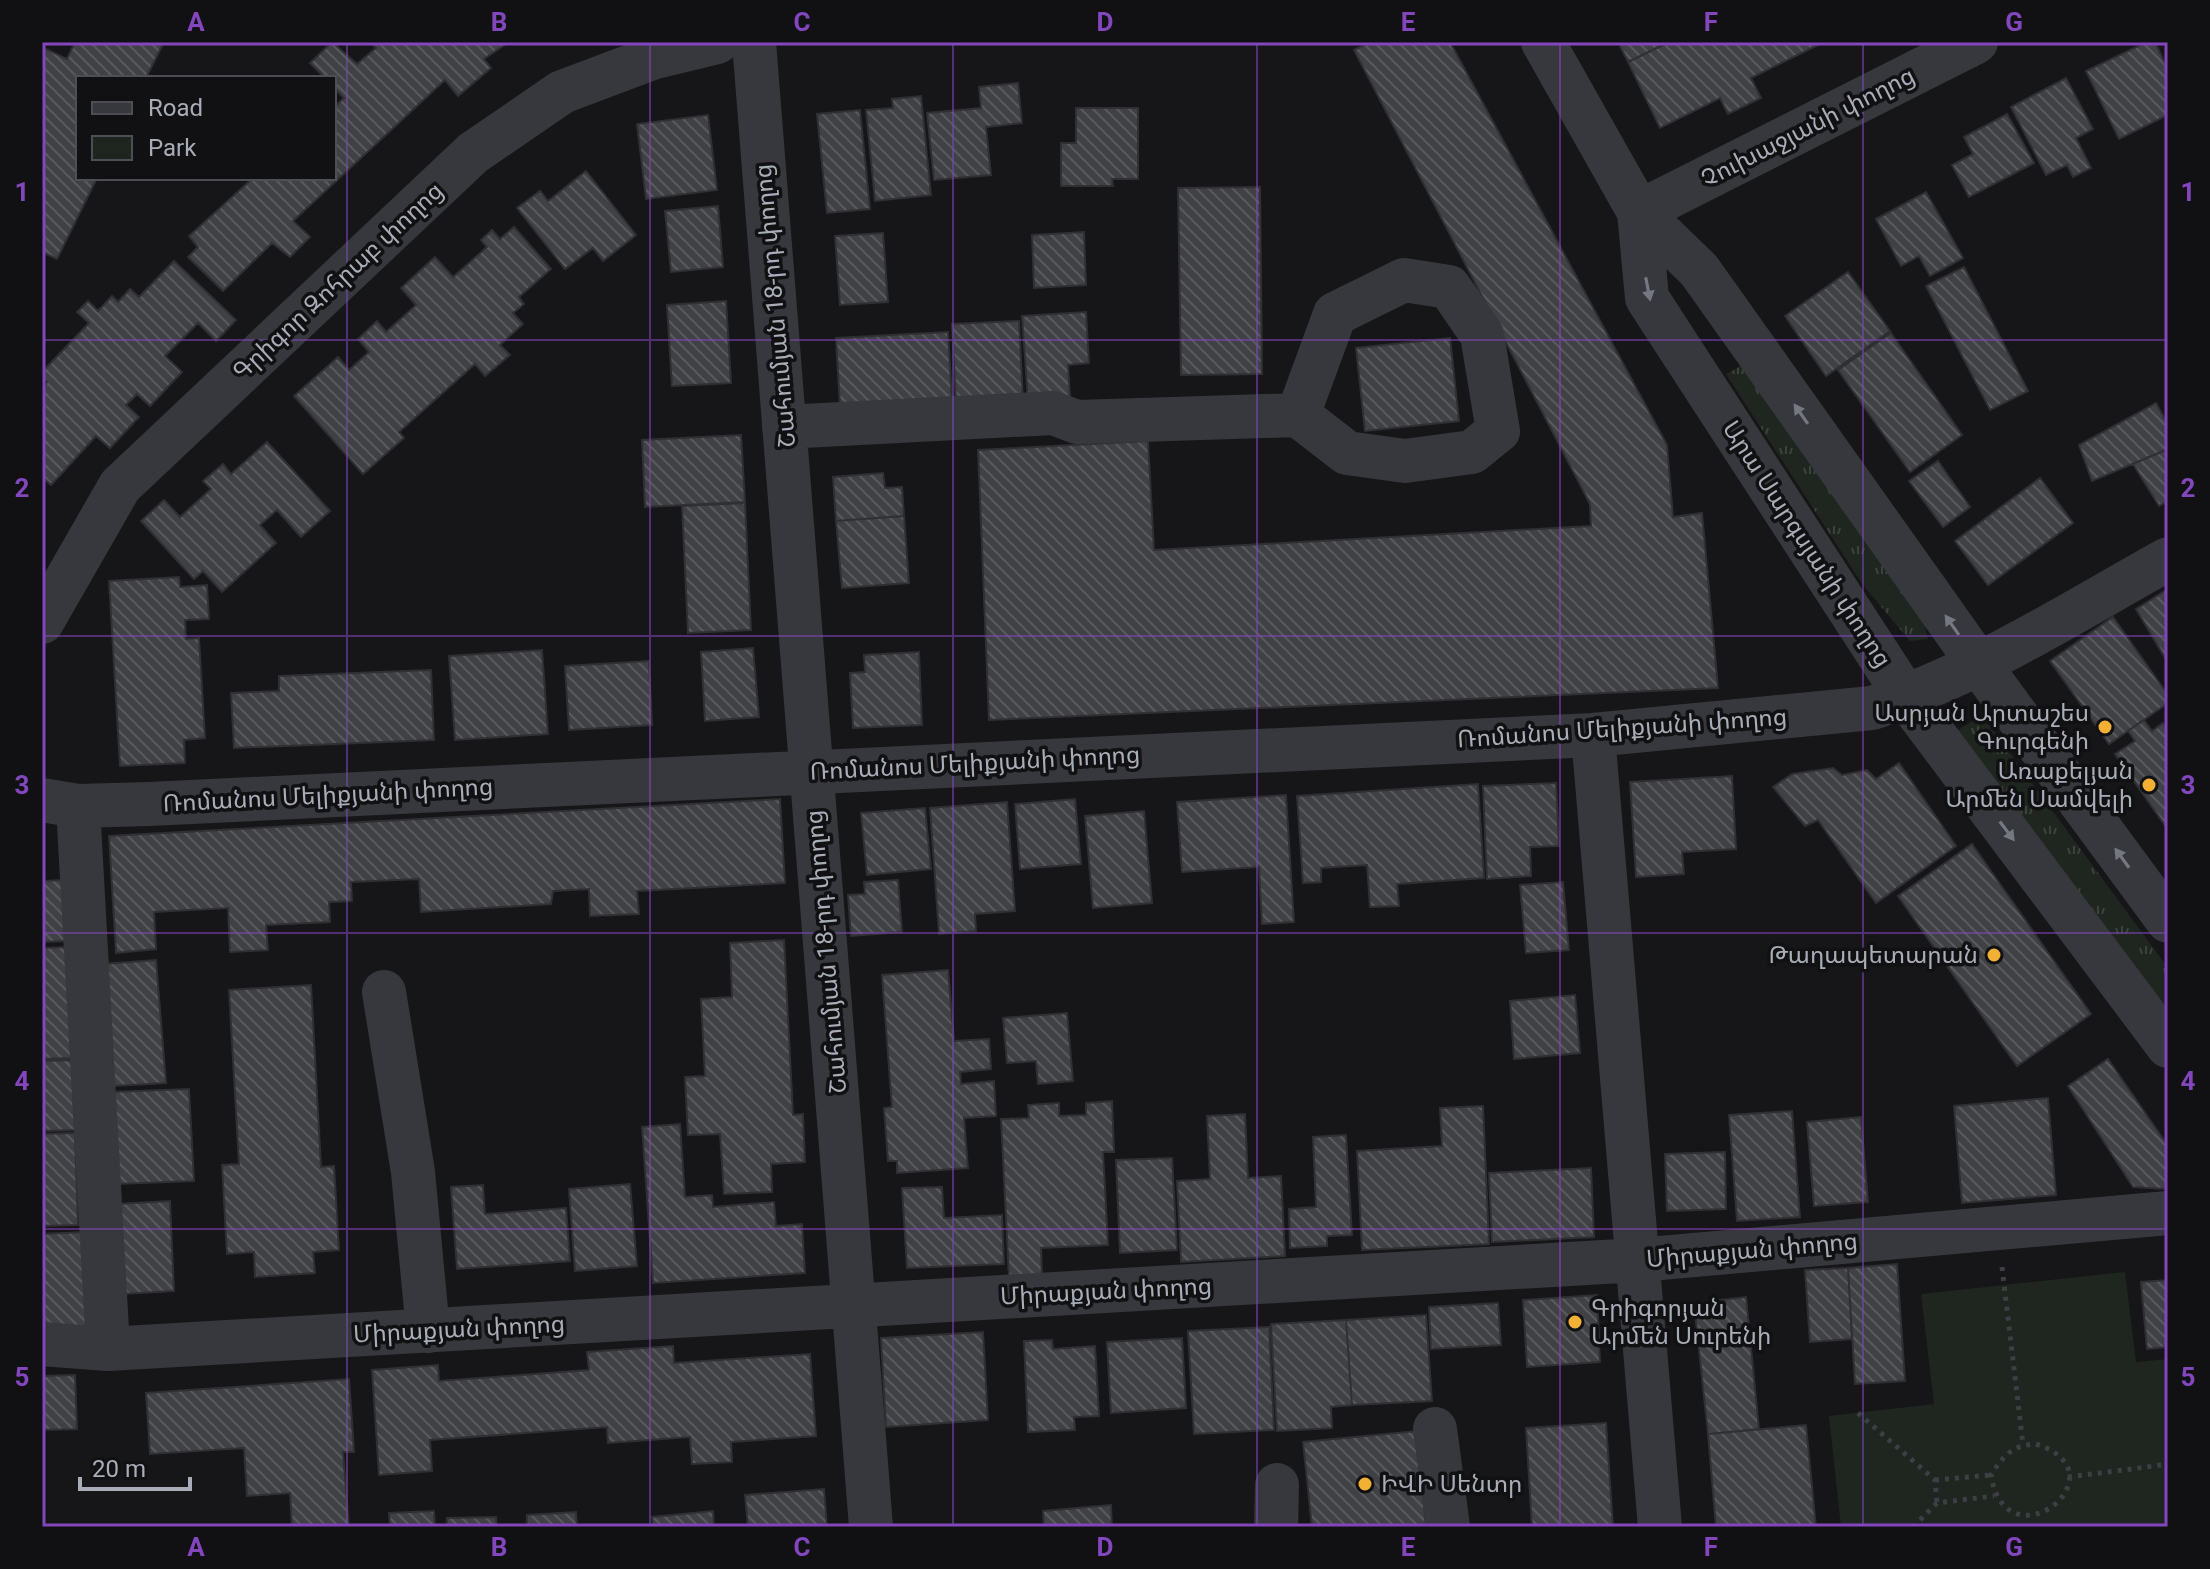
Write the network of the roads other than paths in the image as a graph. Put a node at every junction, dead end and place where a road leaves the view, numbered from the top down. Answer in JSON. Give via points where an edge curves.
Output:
{"nodes":[{"id":1,"x":717,"y":42,"type":"edge"},
{"id":2,"x":754,"y":42,"type":"edge"},
{"id":3,"x":1543,"y":42,"type":"edge"},
{"id":4,"x":1976,"y":42,"type":"edge"},
{"id":5,"x":1639,"y":212,"type":"junction"},
{"id":6,"x":1298,"y":415,"type":"junction"},
{"id":7,"x":784,"y":427,"type":"junction"},
{"id":8,"x":2168,"y":559,"type":"edge"},
{"id":9,"x":42,"y":622,"type":"edge"},
{"id":10,"x":1978,"y":663,"type":"junction"},
{"id":11,"x":1906,"y":697,"type":"junction"},
{"id":12,"x":1593,"y":735,"type":"junction"},
{"id":13,"x":811,"y":771,"type":"junction"},
{"id":14,"x":60,"y":803,"type":"edge"},
{"id":15,"x":2168,"y":921,"type":"edge"},
{"id":16,"x":384,"y":992,"type":"dead end"},
{"id":17,"x":2168,"y":1046,"type":"edge"},
{"id":18,"x":2168,"y":1213,"type":"edge"},
{"id":19,"x":1638,"y":1260,"type":"junction"},
{"id":20,"x":854,"y":1306,"type":"junction"},
{"id":21,"x":428,"y":1331,"type":"junction"},
{"id":22,"x":42,"y":1344,"type":"edge"},
{"id":23,"x":108,"y":1349,"type":"junction"},
{"id":24,"x":1435,"y":1429,"type":"dead end"},
{"id":25,"x":871,"y":1527,"type":"edge"},
{"id":26,"x":1448,"y":1527,"type":"edge"},
{"id":27,"x":1660,"y":1527,"type":"edge"}],
"edges":[{"from":1,"to":9,"type":"street","name":"Գրիգոր Զոհրաբ փողոց","via":[[655,57],[562,92],[473,153],[120,486]]},
{"from":2,"to":7,"type":"street","name":"Շահումյան 18-րդ փողոց"},
{"from":3,"to":5,"type":"street","name":"Արա Սարգսյանի փողոց"},
{"from":4,"to":5,"type":"street","name":"Չուխաջյանի փողոց"},
{"from":10,"to":5,"type":"street","name":"Արա Սարգսյանի փողոց","one_way":true,"via":[[1699,270]]},
{"from":5,"to":11,"type":"street","name":"Արա Սարգսյանի փողոց","one_way":true,"via":[[1647,298]]},
{"from":6,"to":6,"type":"street","via":[[1347,453],[1405,461],[1472,452],[1498,431],[1482,335],[1449,287],[1404,280],[1335,314]]},
{"from":6,"to":7,"type":"street","via":[[1077,422],[1053,413]]},
{"from":7,"to":13,"type":"street","name":"Շահումյան 18-րդ փողոց"},
{"from":8,"to":10,"type":"street"},
{"from":10,"to":11,"type":"street","name":"Ռոմանոս Մելիքյանի փողոց"},
{"from":15,"to":10,"type":"street","name":"Արա Սարգսյանի փողոց","one_way":true},
{"from":11,"to":12,"type":"street","name":"Ռոմանոս Մելիքյանի փողոց","via":[[1872,708]]},
{"from":11,"to":17,"type":"street","name":"Արա Սարգսյանի փողոց","one_way":true},
{"from":12,"to":13,"type":"street","name":"Ռոմանոս Մելիքյանի փողոց"},
{"from":12,"to":19,"type":"street"},
{"from":13,"to":14,"type":"street","name":"Ռոմանոս Մելիքյանի փողոց"},
{"from":13,"to":20,"type":"street","name":"Շահումյան 18-րդ փողոց"},
{"from":14,"to":23,"type":"street"},
{"from":16,"to":21,"type":"street","via":[[413,1172]]},
{"from":18,"to":19,"type":"street","name":"Միրաքյան փողոց"},
{"from":19,"to":20,"type":"street","name":"Միրաքյան փողոց"},
{"from":19,"to":27,"type":"street"},
{"from":20,"to":21,"type":"street","name":"Միրաքյան փողոց"},
{"from":20,"to":25,"type":"street","name":"Շահումյան 18-րդ փողոց"},
{"from":21,"to":23,"type":"street","name":"Միրաքյան փողոց"},
{"from":22,"to":23,"type":"street","name":"Միրաքյան փողոց"},
{"from":24,"to":26,"type":"street"}]}
